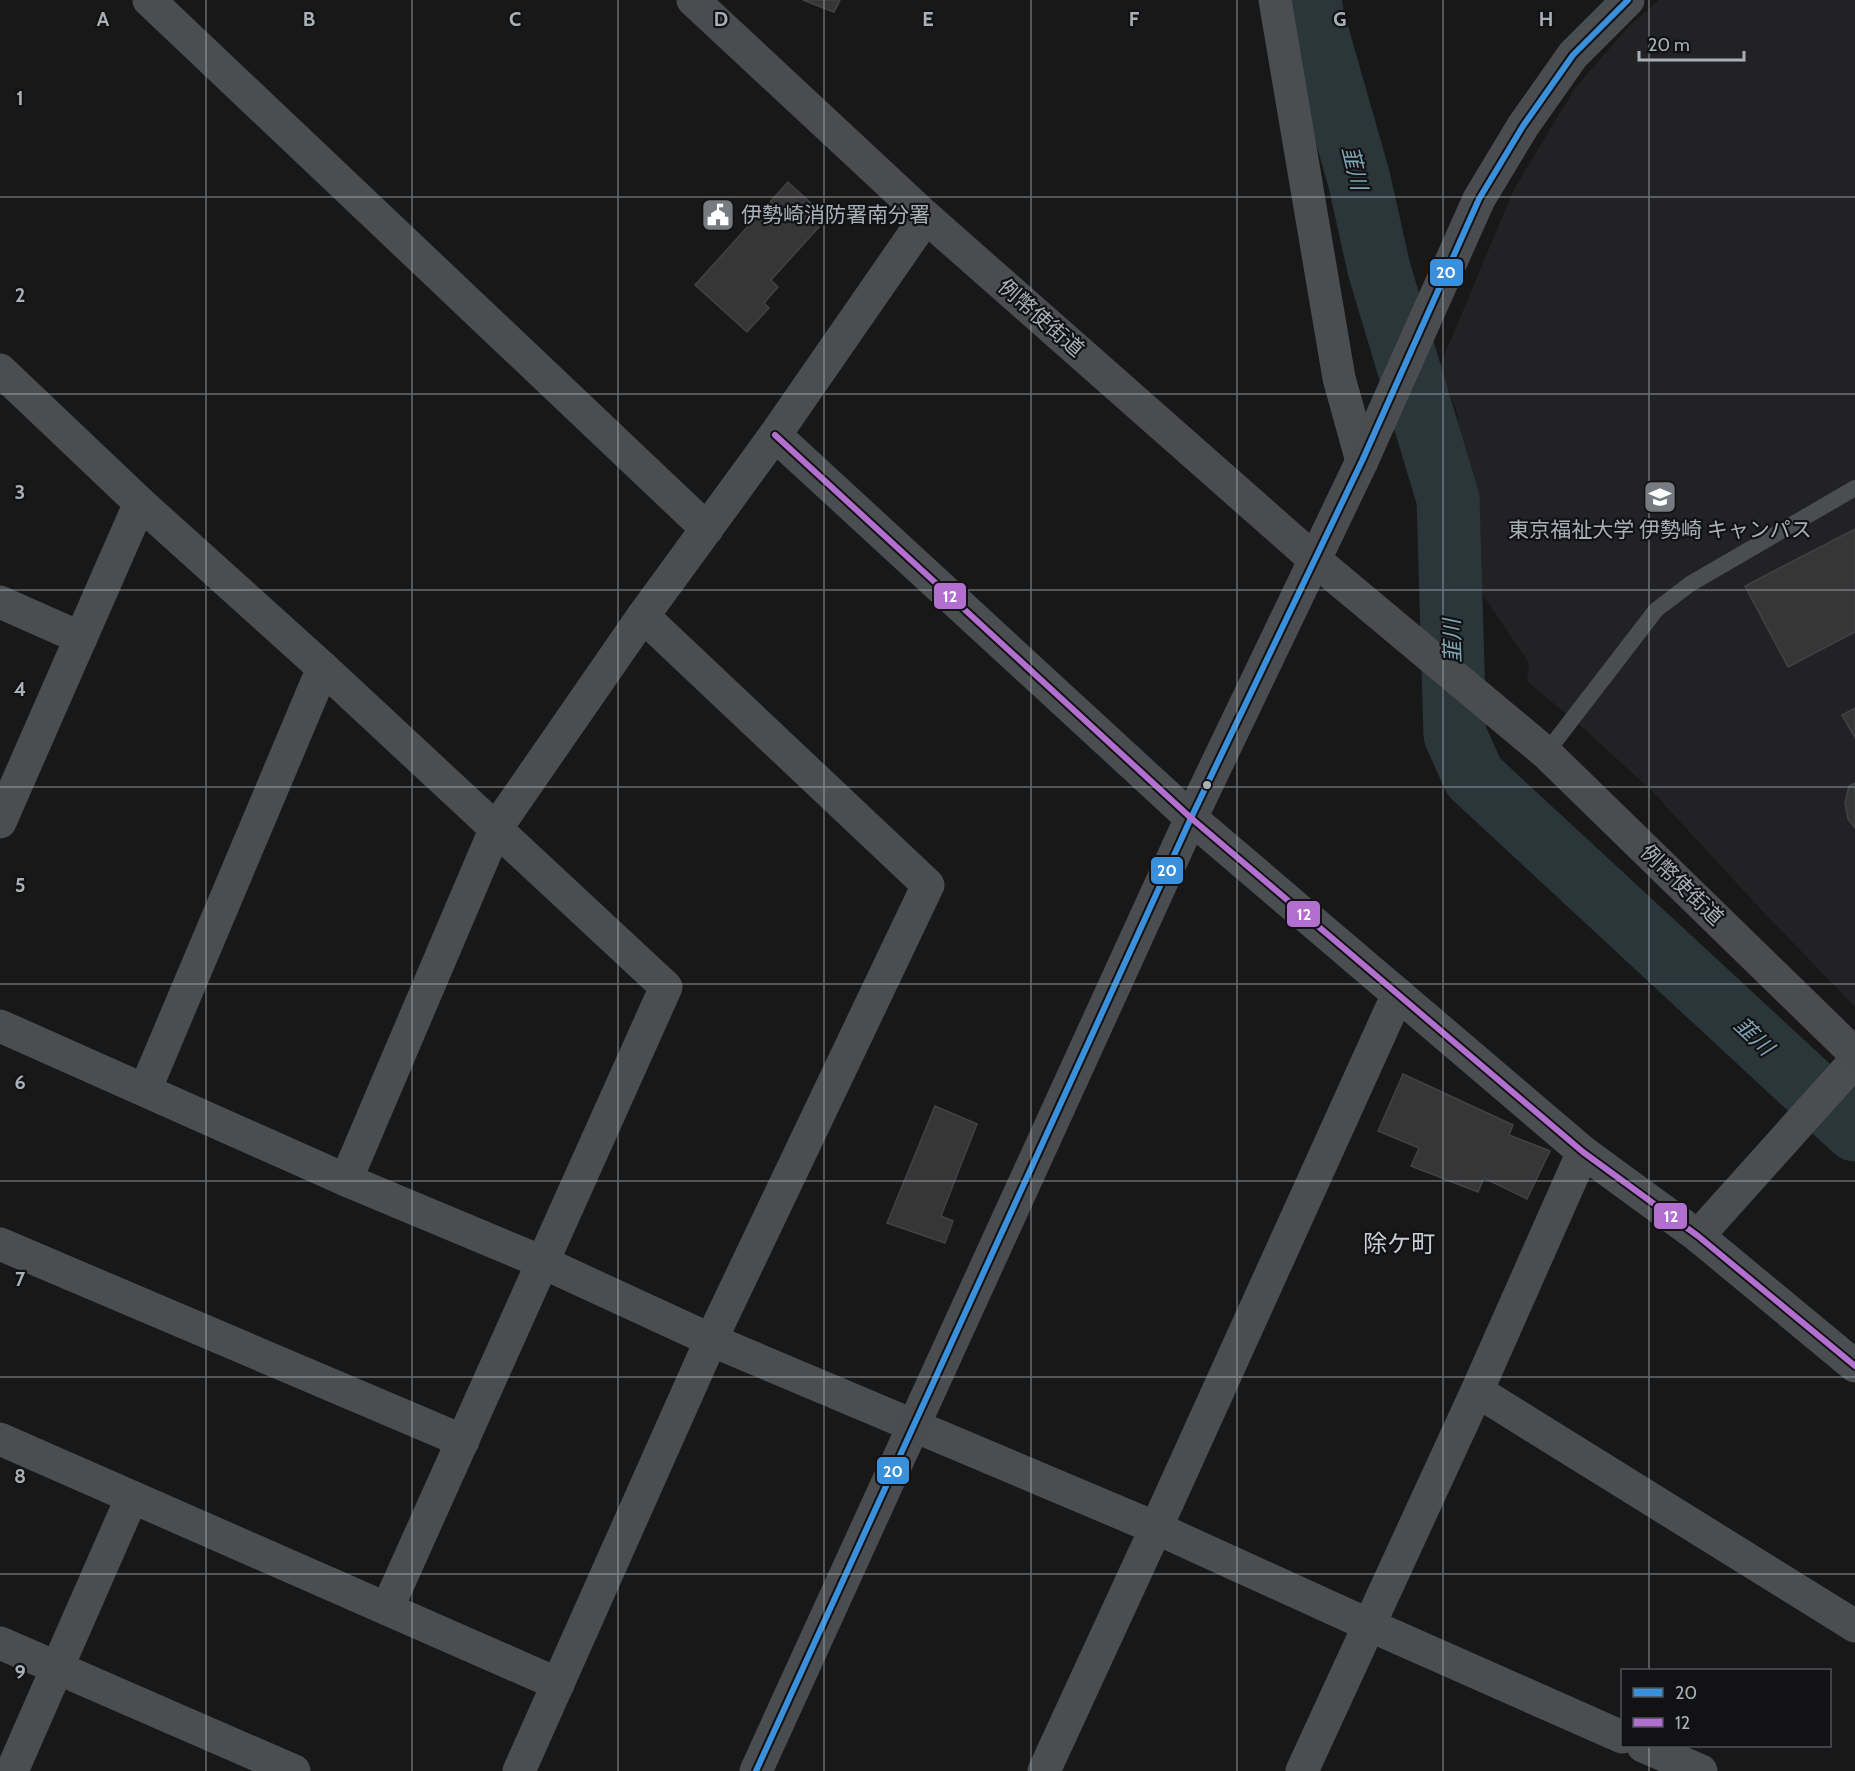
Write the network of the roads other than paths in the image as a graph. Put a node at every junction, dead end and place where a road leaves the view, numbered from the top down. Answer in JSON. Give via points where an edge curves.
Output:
{"nodes":[{"id":1,"x":149,"y":0,"type":"edge"},
{"id":2,"x":693,"y":0,"type":"edge"},
{"id":3,"x":1275,"y":0,"type":"edge"},
{"id":4,"x":1628,"y":0,"type":"edge"},
{"id":5,"x":926,"y":217,"type":"junction"},
{"id":6,"x":0,"y":370,"type":"edge"},
{"id":7,"x":775,"y":435,"type":"junction"},
{"id":8,"x":1362,"y":461,"type":"junction"},
{"id":9,"x":1855,"y":488,"type":"edge"},
{"id":10,"x":140,"y":503,"type":"junction"},
{"id":11,"x":707,"y":529,"type":"junction"},
{"id":12,"x":1315,"y":560,"type":"junction"},
{"id":13,"x":0,"y":602,"type":"edge"},
{"id":14,"x":643,"y":616,"type":"junction"},
{"id":15,"x":81,"y":638,"type":"junction"},
{"id":16,"x":323,"y":668,"type":"junction"},
{"id":17,"x":1546,"y":753,"type":"junction"},
{"id":18,"x":1191,"y":818,"type":"junction"},
{"id":19,"x":0,"y":821,"type":"edge"},
{"id":20,"x":495,"y":830,"type":"junction"},
{"id":21,"x":1398,"y":994,"type":"junction"},
{"id":22,"x":0,"y":1026,"type":"edge"},
{"id":23,"x":1855,"y":1054,"type":"edge"},
{"id":24,"x":1855,"y":1061,"type":"edge"},
{"id":25,"x":145,"y":1090,"type":"junction"},
{"id":26,"x":1583,"y":1152,"type":"junction"},
{"id":27,"x":346,"y":1180,"type":"junction"},
{"id":28,"x":1698,"y":1236,"type":"junction"},
{"id":29,"x":0,"y":1244,"type":"edge"},
{"id":30,"x":542,"y":1262,"type":"junction"},
{"id":31,"x":711,"y":1340,"type":"junction"},
{"id":32,"x":1855,"y":1366,"type":"edge"},
{"id":33,"x":1477,"y":1391,"type":"junction"},
{"id":34,"x":913,"y":1426,"type":"junction"},
{"id":35,"x":0,"y":1439,"type":"edge"},
{"id":36,"x":463,"y":1441,"type":"junction"},
{"id":37,"x":132,"y":1497,"type":"junction"},
{"id":38,"x":1156,"y":1528,"type":"junction"},
{"id":39,"x":387,"y":1610,"type":"junction"},
{"id":40,"x":1369,"y":1625,"type":"junction"},
{"id":41,"x":1855,"y":1626,"type":"edge"},
{"id":42,"x":0,"y":1643,"type":"edge"},
{"id":43,"x":58,"y":1668,"type":"junction"},
{"id":44,"x":558,"y":1684,"type":"junction"},
{"id":45,"x":1621,"y":1736,"type":"edge"},
{"id":46,"x":1645,"y":1747,"type":"edge"},
{"id":47,"x":12,"y":1771,"type":"edge"},
{"id":48,"x":294,"y":1771,"type":"edge"},
{"id":49,"x":519,"y":1771,"type":"edge"},
{"id":50,"x":756,"y":1771,"type":"edge"},
{"id":51,"x":1044,"y":1771,"type":"edge"},
{"id":52,"x":1302,"y":1771,"type":"edge"},
{"id":53,"x":1701,"y":1771,"type":"edge"}],
"edges":[{"from":1,"to":11,"type":"street"},
{"from":2,"to":5,"type":"street","name":"例幣使街道"},
{"from":3,"to":8,"type":"street","via":[[1339,378]]},
{"from":4,"to":8,"type":"street","via":[[1573,55],[1523,126],[1479,199]]},
{"from":5,"to":7,"type":"street"},
{"from":5,"to":12,"type":"street","name":"例幣使街道"},
{"from":6,"to":10,"type":"street"},
{"from":7,"to":11,"type":"street"},
{"from":7,"to":18,"type":"street"},
{"from":8,"to":12,"type":"street"},
{"from":9,"to":17,"type":"lane","via":[[1690,584],[1656,610]]},
{"from":10,"to":15,"type":"street"},
{"from":10,"to":16,"type":"street"},
{"from":11,"to":14,"type":"street"},
{"from":12,"to":17,"type":"street","name":"例幣使街道"},
{"from":12,"to":18,"type":"street"},
{"from":13,"to":15,"type":"street"},
{"from":14,"to":20,"type":"street"},
{"from":14,"to":31,"type":"street","via":[[928,885]]},
{"from":15,"to":19,"type":"street"},
{"from":16,"to":20,"type":"street"},
{"from":16,"to":25,"type":"street"},
{"from":17,"to":23,"type":"street","name":"例幣使街道"},
{"from":18,"to":21,"type":"street"},
{"from":18,"to":34,"type":"street"},
{"from":20,"to":27,"type":"street"},
{"from":20,"to":30,"type":"street","via":[[666,987]]},
{"from":21,"to":26,"type":"street"},
{"from":21,"to":38,"type":"street"},
{"from":22,"to":25,"type":"street"},
{"from":24,"to":28,"type":"street"},
{"from":25,"to":27,"type":"street"},
{"from":26,"to":28,"type":"street"},
{"from":26,"to":33,"type":"street"},
{"from":27,"to":30,"type":"street"},
{"from":28,"to":32,"type":"street"},
{"from":29,"to":36,"type":"street"},
{"from":30,"to":31,"type":"street"},
{"from":30,"to":36,"type":"street"},
{"from":31,"to":34,"type":"street"},
{"from":31,"to":44,"type":"street"},
{"from":33,"to":40,"type":"street"},
{"from":33,"to":41,"type":"street"},
{"from":34,"to":38,"type":"street"},
{"from":34,"to":50,"type":"street"},
{"from":35,"to":37,"type":"street"},
{"from":36,"to":39,"type":"street"},
{"from":37,"to":39,"type":"street"},
{"from":37,"to":43,"type":"street"},
{"from":38,"to":40,"type":"street"},
{"from":38,"to":51,"type":"street"},
{"from":39,"to":44,"type":"street"},
{"from":40,"to":45,"type":"street"},
{"from":40,"to":52,"type":"street"},
{"from":42,"to":43,"type":"street"},
{"from":43,"to":47,"type":"street"},
{"from":43,"to":48,"type":"street"},
{"from":44,"to":49,"type":"street"},
{"from":46,"to":53,"type":"street"}]}
